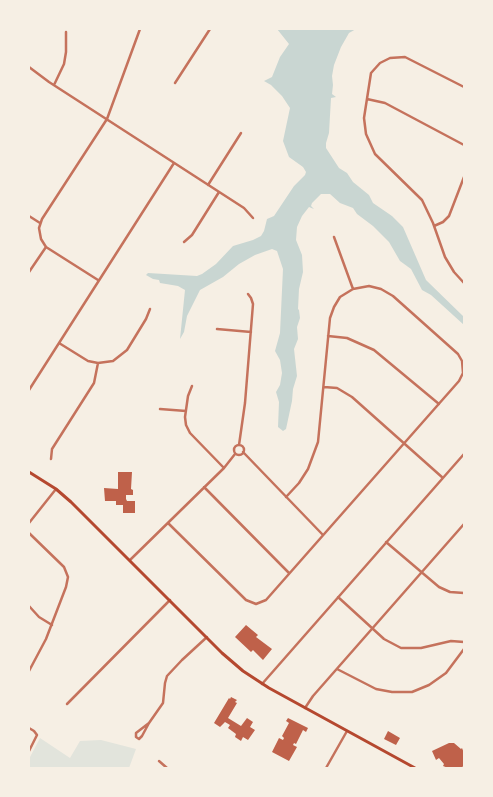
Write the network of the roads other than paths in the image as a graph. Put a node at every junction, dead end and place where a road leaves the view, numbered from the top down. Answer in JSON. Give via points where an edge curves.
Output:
{"nodes":[{"id":1,"x":140,"y":29,"type":"edge"},
{"id":2,"x":210,"y":29,"type":"edge"},
{"id":3,"x":66,"y":32,"type":"dead end"},
{"id":4,"x":29,"y":67,"type":"edge"},
{"id":5,"x":175,"y":82,"type":"dead end"},
{"id":6,"x":54,"y":85,"type":"junction"},
{"id":7,"x":464,"y":88,"type":"edge"},
{"id":8,"x":366,"y":99,"type":"junction"},
{"id":9,"x":107,"y":119,"type":"junction"},
{"id":10,"x":241,"y":133,"type":"dead end"},
{"id":11,"x":464,"y":145,"type":"edge"},
{"id":12,"x":174,"y":163,"type":"junction"},
{"id":13,"x":464,"y":177,"type":"edge"},
{"id":14,"x":208,"y":185,"type":"junction"},
{"id":15,"x":220,"y":192,"type":"junction"},
{"id":16,"x":29,"y":216,"type":"edge"},
{"id":17,"x":253,"y":218,"type":"dead end"},
{"id":18,"x":40,"y":224,"type":"junction"},
{"id":19,"x":434,"y":226,"type":"junction"},
{"id":20,"x":334,"y":238,"type":"dead end"},
{"id":21,"x":184,"y":242,"type":"dead end"},
{"id":22,"x":46,"y":247,"type":"junction"},
{"id":23,"x":29,"y":272,"type":"edge"},
{"id":24,"x":98,"y":280,"type":"junction"},
{"id":25,"x":464,"y":283,"type":"edge"},
{"id":26,"x":353,"y":288,"type":"junction"},
{"id":27,"x":248,"y":294,"type":"dead end"},
{"id":28,"x":150,"y":308,"type":"dead end"},
{"id":29,"x":217,"y":329,"type":"dead end"},
{"id":30,"x":251,"y":332,"type":"junction"},
{"id":31,"x":328,"y":336,"type":"junction"},
{"id":32,"x":59,"y":343,"type":"junction"},
{"id":33,"x":98,"y":363,"type":"junction"},
{"id":34,"x":192,"y":386,"type":"dead end"},
{"id":35,"x":324,"y":387,"type":"junction"},
{"id":36,"x":29,"y":390,"type":"edge"},
{"id":37,"x":439,"y":404,"type":"junction"},
{"id":38,"x":160,"y":409,"type":"dead end"},
{"id":39,"x":186,"y":411,"type":"junction"},
{"id":40,"x":404,"y":443,"type":"junction"},
{"id":41,"x":239,"y":444,"type":"junction"},
{"id":42,"x":243,"y":452,"type":"junction"},
{"id":43,"x":235,"y":454,"type":"junction"},
{"id":44,"x":464,"y":454,"type":"edge"},
{"id":45,"x":51,"y":459,"type":"dead end"},
{"id":46,"x":224,"y":468,"type":"junction"},
{"id":47,"x":29,"y":472,"type":"edge"},
{"id":48,"x":443,"y":478,"type":"junction"},
{"id":49,"x":204,"y":488,"type":"junction"},
{"id":50,"x":56,"y":489,"type":"junction"},
{"id":51,"x":286,"y":497,"type":"junction"},
{"id":52,"x":29,"y":523,"type":"edge"},
{"id":53,"x":168,"y":523,"type":"junction"},
{"id":54,"x":464,"y":524,"type":"edge"},
{"id":55,"x":29,"y":533,"type":"edge"},
{"id":56,"x":323,"y":535,"type":"junction"},
{"id":57,"x":386,"y":542,"type":"junction"},
{"id":58,"x":130,"y":560,"type":"junction"},
{"id":59,"x":289,"y":573,"type":"junction"},
{"id":60,"x":421,"y":573,"type":"junction"},
{"id":61,"x":464,"y":593,"type":"edge"},
{"id":62,"x":338,"y":597,"type":"junction"},
{"id":63,"x":170,"y":600,"type":"junction"},
{"id":64,"x":29,"y":606,"type":"edge"},
{"id":65,"x":52,"y":624,"type":"junction"},
{"id":66,"x":373,"y":628,"type":"junction"},
{"id":67,"x":207,"y":637,"type":"junction"},
{"id":68,"x":464,"y":642,"type":"edge"},
{"id":69,"x":464,"y":649,"type":"edge"},
{"id":70,"x":337,"y":669,"type":"junction"},
{"id":71,"x":29,"y":670,"type":"edge"},
{"id":72,"x":262,"y":684,"type":"junction"},
{"id":73,"x":67,"y":704,"type":"dead end"},
{"id":74,"x":305,"y":708,"type":"junction"},
{"id":75,"x":149,"y":723,"type":"junction"},
{"id":76,"x":29,"y":728,"type":"edge"},
{"id":77,"x":347,"y":731,"type":"junction"},
{"id":78,"x":29,"y":751,"type":"edge"},
{"id":79,"x":159,"y":761,"type":"dead end"},
{"id":80,"x":167,"y":768,"type":"edge"},
{"id":81,"x":326,"y":768,"type":"edge"},
{"id":82,"x":415,"y":768,"type":"edge"}],
"edges":[{"from":1,"to":9,"type":"street"},
{"from":2,"to":5,"type":"street"},
{"from":3,"to":6,"type":"street","via":[[64,64]]},
{"from":4,"to":6,"type":"street"},
{"from":6,"to":9,"type":"street"},
{"from":7,"to":8,"type":"street","via":[[405,57],[395,57],[380,62],[373,69]]},
{"from":8,"to":11,"type":"street","via":[[385,103]]},
{"from":8,"to":19,"type":"street","via":[[365,125],[375,154],[418,195]]},
{"from":9,"to":12,"type":"street"},
{"from":9,"to":18,"type":"street"},
{"from":10,"to":14,"type":"street"},
{"from":12,"to":14,"type":"street"},
{"from":12,"to":24,"type":"street"},
{"from":13,"to":19,"type":"street","via":[[450,216]]},
{"from":14,"to":15,"type":"street"},
{"from":15,"to":17,"type":"street"},
{"from":15,"to":21,"type":"street","via":[[192,236]]},
{"from":16,"to":18,"type":"street"},
{"from":18,"to":22,"type":"street","via":[[39,235]]},
{"from":19,"to":25,"type":"street","via":[[449,266]]},
{"from":20,"to":26,"type":"street"},
{"from":22,"to":23,"type":"street"},
{"from":22,"to":24,"type":"street"},
{"from":24,"to":32,"type":"street"},
{"from":26,"to":31,"type":"street","via":[[334,307]]},
{"from":26,"to":37,"type":"street","via":[[369,286],[387,292],[458,354],[463,373]]},
{"from":27,"to":30,"type":"street","via":[[253,304]]},
{"from":28,"to":33,"type":"street","via":[[124,353],[113,361]]},
{"from":29,"to":30,"type":"street"},
{"from":30,"to":41,"type":"street"},
{"from":31,"to":35,"type":"street"},
{"from":31,"to":37,"type":"street","via":[[347,338],[369,347]]},
{"from":32,"to":33,"type":"street","via":[[88,361]]},
{"from":32,"to":36,"type":"street"},
{"from":33,"to":45,"type":"street","via":[[94,383],[52,449]]},
{"from":34,"to":39,"type":"street"},
{"from":35,"to":40,"type":"street","via":[[348,393]]},
{"from":35,"to":51,"type":"street","via":[[316,451],[303,477]]},
{"from":37,"to":40,"type":"street"},
{"from":38,"to":39,"type":"street"},
{"from":39,"to":46,"type":"street","via":[[185,420],[190,433]]},
{"from":40,"to":48,"type":"street"},
{"from":40,"to":56,"type":"street"},
{"from":41,"to":42,"type":"street"},
{"from":41,"to":43,"type":"street","via":[[234,448]]},
{"from":42,"to":43,"type":"street"},
{"from":42,"to":51,"type":"street"},
{"from":43,"to":46,"type":"street"},
{"from":44,"to":48,"type":"street"},
{"from":46,"to":49,"type":"street"},
{"from":47,"to":50,"type":"main road"},
{"from":48,"to":57,"type":"street"},
{"from":49,"to":53,"type":"street"},
{"from":49,"to":59,"type":"street"},
{"from":50,"to":52,"type":"street"},
{"from":50,"to":58,"type":"main road"},
{"from":51,"to":56,"type":"street"},
{"from":53,"to":58,"type":"street"},
{"from":53,"to":59,"type":"street","via":[[249,602],[266,600]]},
{"from":54,"to":60,"type":"street"},
{"from":55,"to":65,"type":"street","via":[[64,567],[67,574],[66,587]]},
{"from":56,"to":59,"type":"street"},
{"from":57,"to":60,"type":"street"},
{"from":57,"to":62,"type":"street"},
{"from":58,"to":63,"type":"main road"},
{"from":60,"to":61,"type":"street","via":[[439,587]]},
{"from":60,"to":66,"type":"street"},
{"from":62,"to":66,"type":"street"},
{"from":62,"to":72,"type":"street"},
{"from":63,"to":67,"type":"main road"},
{"from":63,"to":73,"type":"street"},
{"from":64,"to":65,"type":"street"},
{"from":65,"to":71,"type":"street"},
{"from":66,"to":68,"type":"street","via":[[389,642],[404,648]]},
{"from":66,"to":70,"type":"street"},
{"from":67,"to":72,"type":"main road"},
{"from":67,"to":75,"type":"street","via":[[167,676],[163,703]]},
{"from":69,"to":70,"type":"street","via":[[446,673],[412,692],[376,689]]},
{"from":70,"to":74,"type":"street"},
{"from":72,"to":74,"type":"main road"},
{"from":74,"to":77,"type":"main road"},
{"from":75,"to":75,"type":"street","via":[[136,733],[136,737],[142,736]]},
{"from":76,"to":78,"type":"street","via":[[36,733]]},
{"from":77,"to":81,"type":"street"},
{"from":77,"to":82,"type":"main road"},
{"from":79,"to":80,"type":"street"}]}
